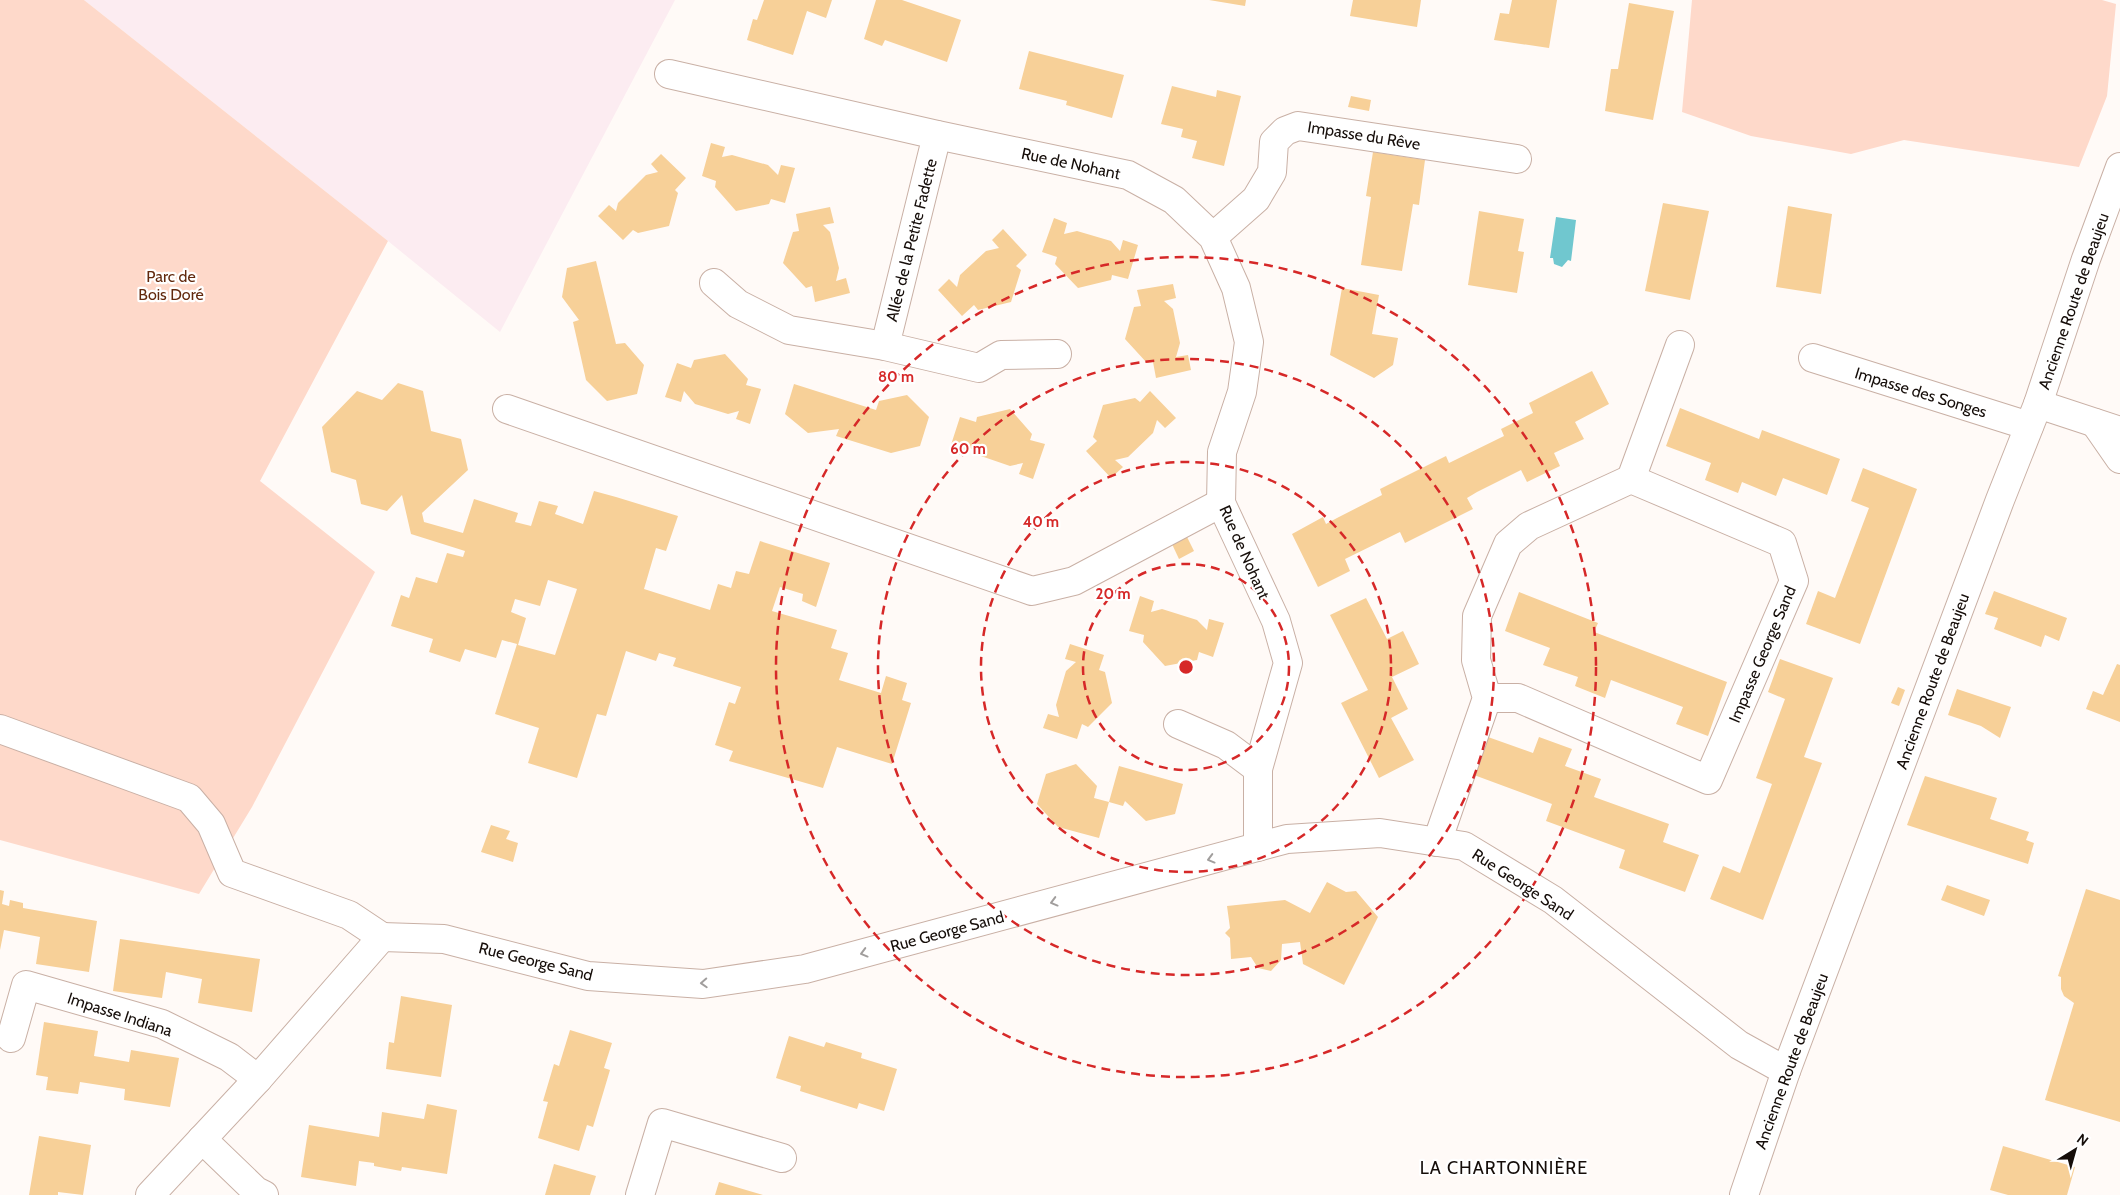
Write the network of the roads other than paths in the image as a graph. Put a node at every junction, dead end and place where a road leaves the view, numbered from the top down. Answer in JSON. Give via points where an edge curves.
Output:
{"nodes":[{"id":1,"x":669,"y":74,"type":"dead end"},
{"id":2,"x":937,"y":135,"type":"junction"},
{"id":3,"x":1518,"y":159,"type":"dead end"},
{"id":4,"x":2120,"y":167,"type":"edge"},
{"id":5,"x":1213,"y":237,"type":"junction"},
{"id":6,"x":714,"y":283,"type":"dead end"},
{"id":7,"x":1680,"y":345,"type":"dead end"},
{"id":8,"x":885,"y":346,"type":"junction"},
{"id":9,"x":1057,"y":354,"type":"dead end"},
{"id":10,"x":1813,"y":358,"type":"dead end"},
{"id":11,"x":507,"y":409,"type":"dead end"},
{"id":12,"x":2033,"y":415,"type":"junction"},
{"id":13,"x":2107,"y":426,"type":"edge"},
{"id":14,"x":2120,"y":458,"type":"edge"},
{"id":15,"x":1631,"y":479,"type":"junction"},
{"id":16,"x":1221,"y":503,"type":"junction"},
{"id":17,"x":1487,"y":698,"type":"junction"},
{"id":18,"x":1178,"y":724,"type":"dead end"},
{"id":19,"x":0,"y":730,"type":"edge"},
{"id":20,"x":1258,"y":769,"type":"junction"},
{"id":21,"x":1437,"y":842,"type":"junction"},
{"id":22,"x":1258,"y":847,"type":"junction"},
{"id":23,"x":382,"y":937,"type":"junction"},
{"id":24,"x":10,"y":1038,"type":"dead end"},
{"id":25,"x":1786,"y":1071,"type":"junction"},
{"id":26,"x":258,"y":1080,"type":"junction"},
{"id":27,"x":202,"y":1139,"type":"junction"},
{"id":28,"x":782,"y":1158,"type":"dead end"},
{"id":29,"x":150,"y":1195,"type":"edge"},
{"id":30,"x":264,"y":1195,"type":"edge"},
{"id":31,"x":640,"y":1195,"type":"edge"},
{"id":32,"x":1744,"y":1195,"type":"edge"}],
"edges":[{"from":1,"to":2,"type":"street","name":"Rue de Nohant"},
{"from":2,"to":5,"type":"street","name":"Rue de Nohant","via":[[1128,174],[1174,200]]},
{"from":2,"to":8,"type":"street","name":"Allée de la Petite Fadette"},
{"from":3,"to":5,"type":"street","name":"Impasse du Rêve","via":[[1298,126],[1285,131],[1274,142],[1272,172],[1256,199]]},
{"from":4,"to":12,"type":"street","name":"Ancienne Route de Beaujeu"},
{"from":5,"to":16,"type":"street","name":"Rue de Nohant","via":[[1236,288],[1249,342],[1242,392],[1222,452]]},
{"from":6,"to":8,"type":"street","via":[[738,304],[790,330]]},
{"from":7,"to":15,"type":"street"},
{"from":8,"to":9,"type":"street","via":[[979,368],[1002,355]]},
{"from":10,"to":12,"type":"street","name":"Impasse des Songes"},
{"from":11,"to":16,"type":"street","via":[[1032,591],[1074,581]]},
{"from":12,"to":13,"type":"street","name":"Impasse des Songes"},
{"from":12,"to":25,"type":"street","name":"Ancienne Route de Beaujeu"},
{"from":13,"to":14,"type":"street"},
{"from":15,"to":17,"type":"street","via":[[1529,526],[1508,544],[1477,616],[1476,660]]},
{"from":15,"to":17,"type":"street","name":"Impasse George Sand","via":[[1782,543],[1794,581],[1708,780],[1518,698]]},
{"from":16,"to":20,"type":"street","name":"Rue de Nohant","via":[[1276,621],[1288,663]]},
{"from":17,"to":21,"type":"street"},
{"from":18,"to":20,"type":"street","via":[[1226,745]]},
{"from":19,"to":23,"type":"street","via":[[189,798],[210,824],[232,873],[349,915]]},
{"from":20,"to":22,"type":"street","name":"Rue de Nohant"},
{"from":21,"to":22,"type":"street","name":"Rue George Sand","via":[[1380,833],[1287,839]]},
{"from":21,"to":25,"type":"street","name":"Rue George Sand","via":[[1464,846],[1553,900],[1739,1045]]},
{"from":22,"to":23,"type":"street","name":"Rue George Sand","one_way":true,"via":[[805,969],[703,984],[588,976],[444,939]]},
{"from":23,"to":26,"type":"street"},
{"from":24,"to":26,"type":"street","name":"Impasse Indiana","via":[[26,985],[162,1024],[229,1057]]},
{"from":25,"to":32,"type":"street","name":"Ancienne Route de Beaujeu"},
{"from":26,"to":27,"type":"street"},
{"from":27,"to":29,"type":"street"},
{"from":27,"to":30,"type":"street"},
{"from":28,"to":31,"type":"street","via":[[662,1123]]}]}
